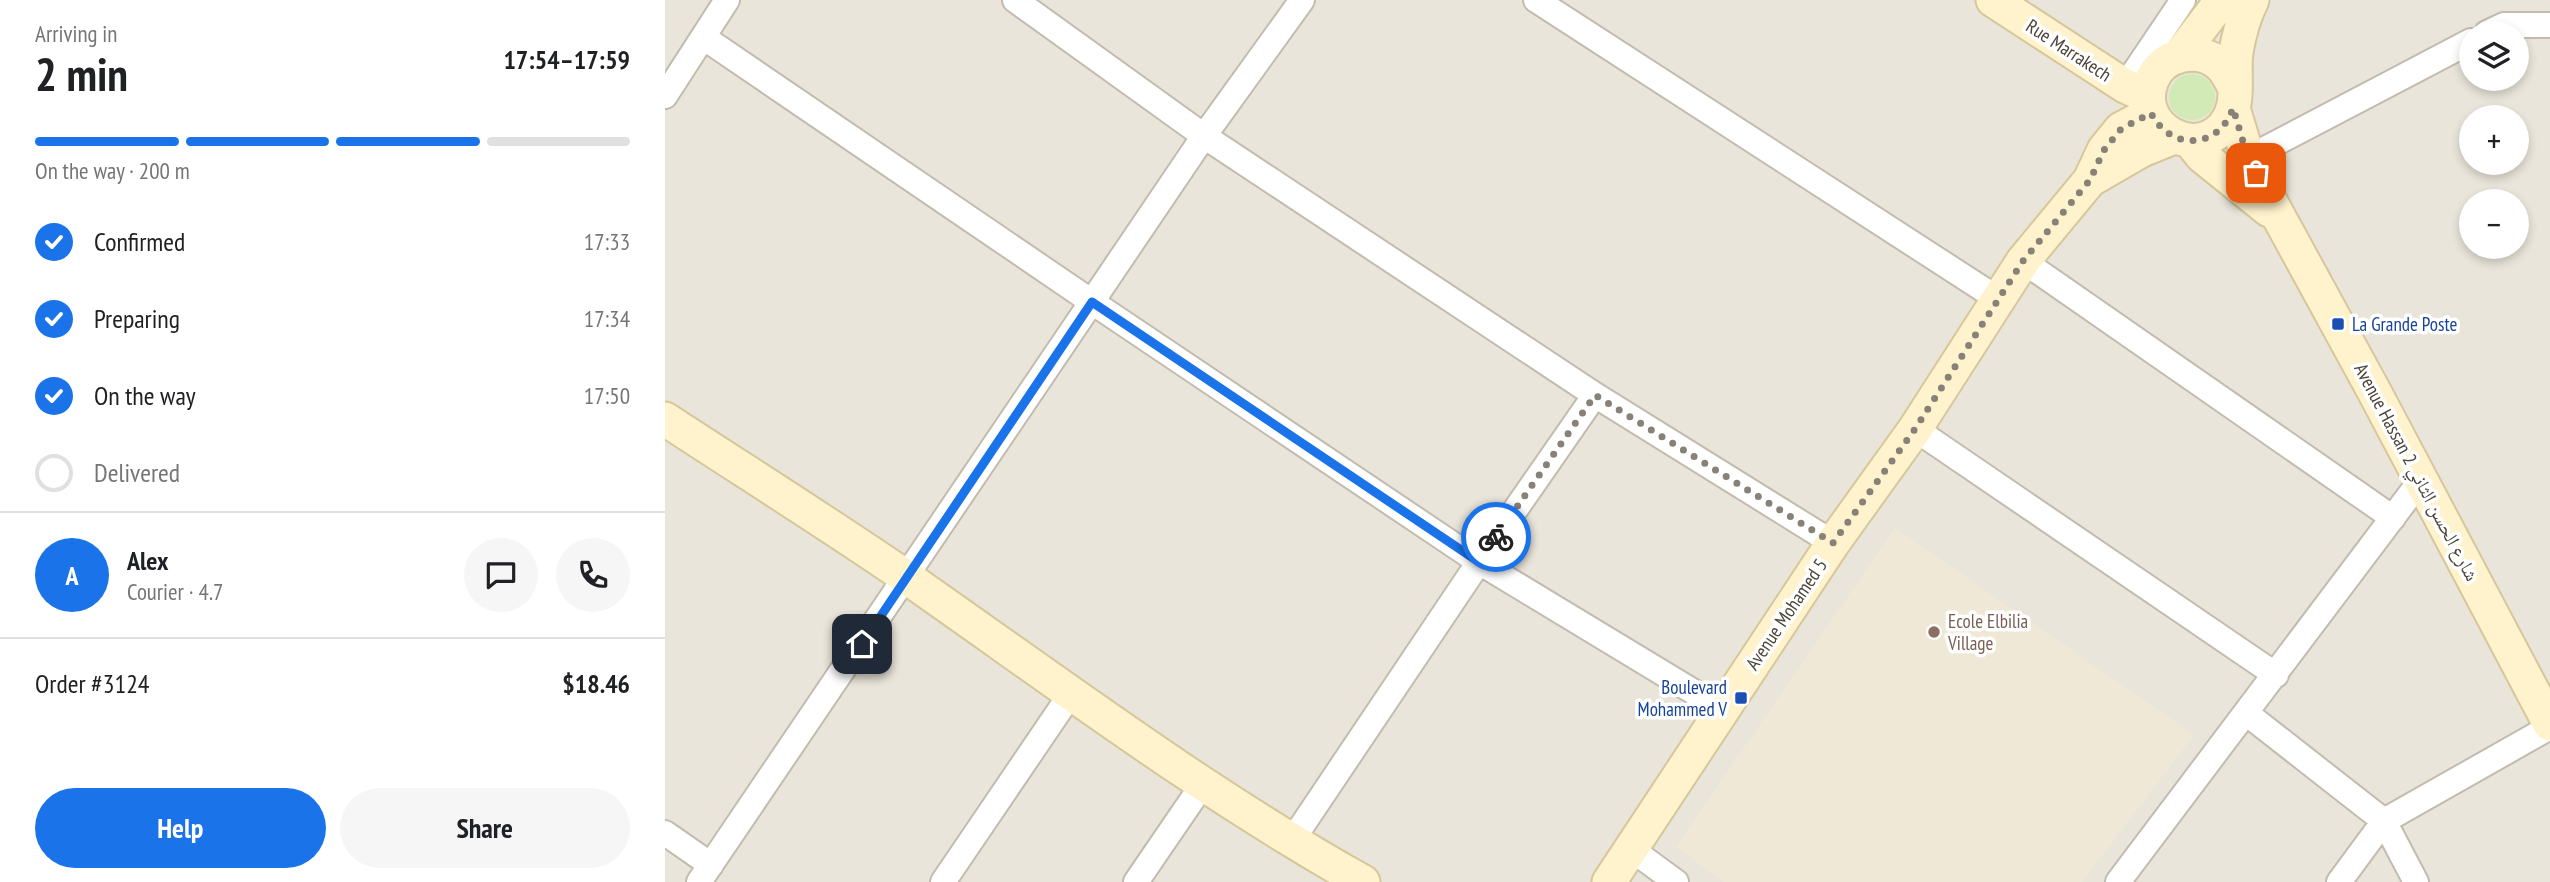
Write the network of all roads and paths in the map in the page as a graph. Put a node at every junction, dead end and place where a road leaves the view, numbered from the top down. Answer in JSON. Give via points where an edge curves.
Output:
{"nodes":[{"id":1,"x":727,"y":0,"type":"edge"},
{"id":2,"x":1015,"y":0,"type":"edge"},
{"id":3,"x":1302,"y":0,"type":"edge"},
{"id":4,"x":1536,"y":0,"type":"edge"},
{"id":5,"x":1993,"y":0,"type":"edge"},
{"id":6,"x":2183,"y":0,"type":"edge"},
{"id":7,"x":2222,"y":0,"type":"edge"},
{"id":8,"x":2252,"y":0,"type":"edge"},
{"id":9,"x":2529,"y":25,"type":"edge"},
{"id":10,"x":2550,"y":25,"type":"edge"},
{"id":11,"x":703,"y":37,"type":"junction"},
{"id":12,"x":2459,"y":47,"type":"edge"},
{"id":13,"x":2180,"y":55,"type":"junction"},
{"id":14,"x":665,"y":96,"type":"edge"},
{"id":15,"x":2233,"y":97,"type":"junction"},
{"id":16,"x":2141,"y":98,"type":"junction"},
{"id":17,"x":1205,"y":136,"type":"junction"},
{"id":18,"x":2182,"y":139,"type":"junction"},
{"id":19,"x":2248,"y":158,"type":"junction"},
{"id":20,"x":2090,"y":180,"type":"junction"},
{"id":21,"x":2281,"y":220,"type":"junction"},
{"id":22,"x":2023,"y":261,"type":"junction"},
{"id":23,"x":1998,"y":299,"type":"junction"},
{"id":24,"x":1092,"y":302,"type":"junction"},
{"id":25,"x":1595,"y":395,"type":"junction"},
{"id":26,"x":665,"y":419,"type":"edge"},
{"id":27,"x":1915,"y":429,"type":"junction"},
{"id":28,"x":2421,"y":480,"type":"junction"},
{"id":29,"x":2393,"y":518,"type":"junction"},
{"id":30,"x":1833,"y":543,"type":"junction"},
{"id":31,"x":1479,"y":562,"type":"junction"},
{"id":32,"x":907,"y":578,"type":"junction"},
{"id":33,"x":2276,"y":675,"type":"junction"},
{"id":34,"x":1070,"y":695,"type":"junction"},
{"id":35,"x":1722,"y":709,"type":"junction"},
{"id":36,"x":2246,"y":713,"type":"junction"},
{"id":37,"x":2550,"y":725,"type":"edge"},
{"id":38,"x":1203,"y":784,"type":"junction"},
{"id":39,"x":2384,"y":821,"type":"junction"},
{"id":40,"x":665,"y":833,"type":"edge"},
{"id":41,"x":1291,"y":842,"type":"junction"},
{"id":42,"x":1631,"y":849,"type":"junction"},
{"id":43,"x":705,"y":873,"type":"edge"},
{"id":44,"x":943,"y":882,"type":"edge"},
{"id":45,"x":1136,"y":882,"type":"edge"},
{"id":46,"x":1363,"y":882,"type":"edge"},
{"id":47,"x":1609,"y":882,"type":"edge"},
{"id":48,"x":1676,"y":882,"type":"edge"},
{"id":49,"x":2118,"y":882,"type":"edge"},
{"id":50,"x":2339,"y":882,"type":"edge"},
{"id":51,"x":2416,"y":882,"type":"edge"}],
"edges":[{"from":1,"to":11,"type":"street"},
{"from":2,"to":17,"type":"street"},
{"from":3,"to":17,"type":"street"},
{"from":4,"to":23,"type":"street"},
{"from":5,"to":16,"type":"main road","name":"Rue Marrakech"},
{"from":6,"to":16,"type":"street"},
{"from":7,"to":13,"type":"main road"},
{"from":8,"to":15,"type":"main road","via":[[2237,50]]},
{"from":9,"to":10,"type":"street"},
{"from":11,"to":14,"type":"street"},
{"from":11,"to":24,"type":"street"},
{"from":12,"to":19,"type":"street"},
{"from":13,"to":15,"type":"main road","via":[[2207,57],[2219,64],[2228,74]]},
{"from":13,"to":16,"type":"main road","via":[[2161,66]]},
{"from":15,"to":18,"type":"main road","via":[[2229,119],[2222,128],[2212,136]]},
{"from":15,"to":19,"type":"main road","name":"Avenue Hassan 2 شارع الحسن الثاني"},
{"from":16,"to":18,"type":"main road","via":[[2163,131]]},
{"from":16,"to":20,"type":"main road","name":"Avenue Mohamed 5","via":[[2104,150]]},
{"from":17,"to":24,"type":"street"},
{"from":17,"to":25,"type":"street"},
{"from":18,"to":20,"type":"main road","name":"Avenue Mohamed 5","via":[[2142,149]]},
{"from":18,"to":21,"type":"main road"},
{"from":19,"to":21,"type":"main road","name":"Avenue Hassan 2 شارع الحسن الثاني"},
{"from":20,"to":22,"type":"main road","name":"Avenue Mohamed 5"},
{"from":21,"to":28,"type":"main road","name":"Avenue Hassan 2 شارع الحسن الثاني"},
{"from":22,"to":23,"type":"main road","name":"Avenue Mohamed 5"},
{"from":22,"to":29,"type":"street"},
{"from":23,"to":27,"type":"main road","name":"Avenue Mohamed 5"},
{"from":24,"to":31,"type":"street"},
{"from":24,"to":32,"type":"street"},
{"from":25,"to":30,"type":"street"},
{"from":25,"to":31,"type":"street"},
{"from":26,"to":32,"type":"main road"},
{"from":27,"to":30,"type":"main road","name":"Avenue Mohamed 5"},
{"from":27,"to":33,"type":"street"},
{"from":28,"to":29,"type":"street"},
{"from":28,"to":37,"type":"main road","name":"Avenue Hassan 2 شارع الحسن الثاني"},
{"from":29,"to":33,"type":"street"},
{"from":30,"to":35,"type":"main road","name":"Avenue Mohamed 5"},
{"from":31,"to":35,"type":"street"},
{"from":31,"to":41,"type":"street"},
{"from":32,"to":34,"type":"main road"},
{"from":32,"to":43,"type":"street"},
{"from":33,"to":36,"type":"street"},
{"from":34,"to":38,"type":"main road"},
{"from":34,"to":44,"type":"street"},
{"from":35,"to":42,"type":"main road","name":"Avenue Mohamed 5"},
{"from":36,"to":39,"type":"street"},
{"from":36,"to":49,"type":"street"},
{"from":37,"to":39,"type":"street"},
{"from":38,"to":41,"type":"main road"},
{"from":38,"to":45,"type":"street"},
{"from":39,"to":50,"type":"street"},
{"from":39,"to":51,"type":"street"},
{"from":40,"to":43,"type":"street"},
{"from":41,"to":46,"type":"main road"},
{"from":42,"to":47,"type":"main road","name":"Avenue Mohamed 5"},
{"from":42,"to":48,"type":"street"}]}
